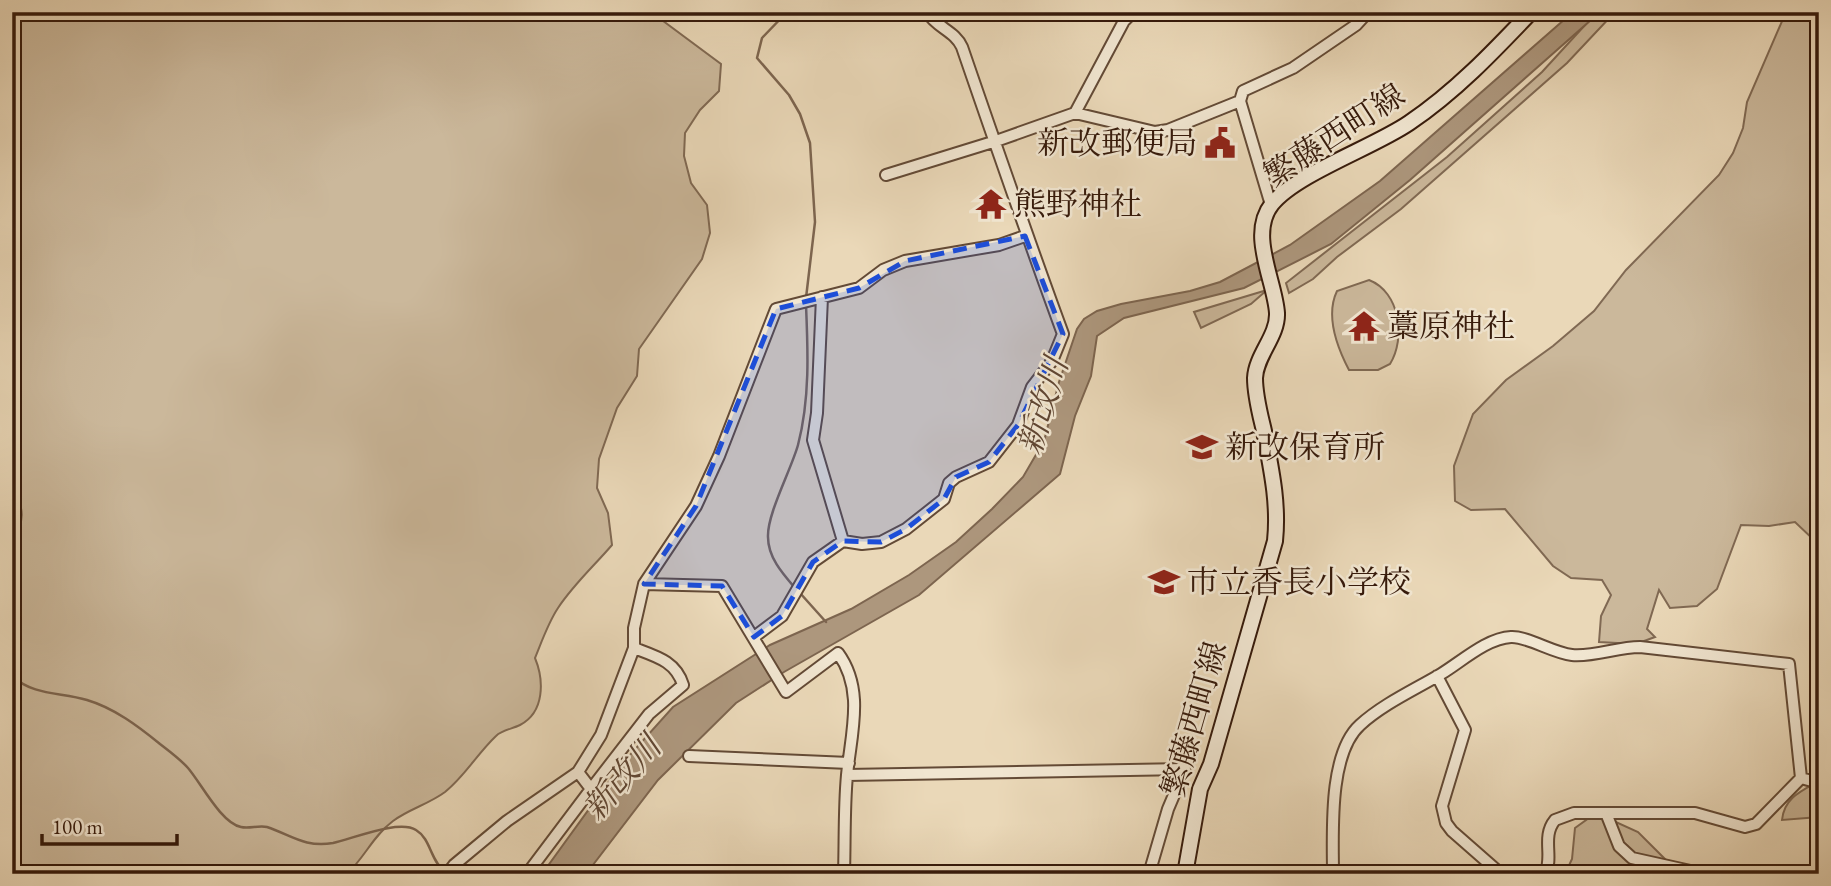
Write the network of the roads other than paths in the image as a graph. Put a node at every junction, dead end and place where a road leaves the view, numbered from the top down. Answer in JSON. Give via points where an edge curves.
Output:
{"nodes":[{"id":1,"x":927,"y":12,"type":"edge"},
{"id":2,"x":1133,"y":12,"type":"edge"},
{"id":3,"x":1367,"y":12,"type":"edge"},
{"id":4,"x":1531,"y":12,"type":"edge"},
{"id":5,"x":1240,"y":101,"type":"junction"},
{"id":6,"x":1075,"y":113,"type":"junction"},
{"id":7,"x":996,"y":141,"type":"junction"},
{"id":8,"x":886,"y":175,"type":"dead end"},
{"id":9,"x":1271,"y":205,"type":"junction"},
{"id":10,"x":1025,"y":236,"type":"junction"},
{"id":11,"x":822,"y":297,"type":"junction"},
{"id":12,"x":843,"y":541,"type":"junction"},
{"id":13,"x":644,"y":584,"type":"junction"},
{"id":14,"x":754,"y":637,"type":"junction"},
{"id":15,"x":634,"y":648,"type":"junction"},
{"id":16,"x":1437,"y":677,"type":"junction"},
{"id":17,"x":689,"y":756,"type":"dead end"},
{"id":18,"x":848,"y":769,"type":"junction"},
{"id":19,"x":578,"y":772,"type":"junction"},
{"id":20,"x":1801,"y":778,"type":"junction"},
{"id":21,"x":1819,"y":783,"type":"edge"},
{"id":22,"x":591,"y":789,"type":"junction"},
{"id":23,"x":1606,"y":813,"type":"junction"},
{"id":24,"x":447,"y":874,"type":"edge"},
{"id":25,"x":527,"y":874,"type":"edge"},
{"id":26,"x":844,"y":874,"type":"edge"},
{"id":27,"x":1149,"y":874,"type":"edge"},
{"id":28,"x":1185,"y":874,"type":"edge"},
{"id":29,"x":1333,"y":874,"type":"edge"},
{"id":30,"x":1501,"y":874,"type":"edge"},
{"id":31,"x":1545,"y":874,"type":"edge"},
{"id":32,"x":1704,"y":874,"type":"edge"}],
"edges":[{"from":1,"to":7,"type":"street","via":[[936,26],[957,37]]},
{"from":2,"to":6,"type":"street"},
{"from":3,"to":5,"type":"street","via":[[1356,25],[1293,68],[1247,88]]},
{"from":4,"to":9,"type":"main road","name":"繁藤西町線","via":[[1475,71],[1409,123],[1290,188]]},
{"from":5,"to":6,"type":"street","via":[[1155,132]]},
{"from":5,"to":9,"type":"street"},
{"from":6,"to":7,"type":"street"},
{"from":7,"to":8,"type":"street"},
{"from":7,"to":10,"type":"street"},
{"from":9,"to":28,"type":"main road","name":"繁藤西町線","via":[[1264,224],[1264,249],[1275,326],[1255,375],[1275,483],[1275,541],[1200,789]]},
{"from":10,"to":11,"type":"street","via":[[999,245],[905,261],[859,288]]},
{"from":10,"to":12,"type":"street","via":[[1063,334],[1052,361],[1032,387],[1018,425],[989,462],[956,477],[944,499],[906,529],[881,542]]},
{"from":11,"to":12,"type":"street","via":[[813,440]]},
{"from":11,"to":13,"type":"street","via":[[776,309],[696,506]]},
{"from":12,"to":14,"type":"street","via":[[813,562],[782,616]]},
{"from":13,"to":14,"type":"street","via":[[722,586]]},
{"from":13,"to":15,"type":"street"},
{"from":14,"to":18,"type":"street","via":[[786,692],[838,653],[850,669],[855,697]]},
{"from":15,"to":19,"type":"street","via":[[601,735]]},
{"from":15,"to":22,"type":"street","via":[[665,659],[683,685],[649,714]]},
{"from":16,"to":20,"type":"street","via":[[1485,647],[1513,637],[1569,655],[1640,647],[1789,664]]},
{"from":16,"to":29,"type":"street","via":[[1360,725],[1350,737],[1337,782]]},
{"from":16,"to":30,"type":"street","via":[[1465,730],[1442,806],[1446,823]]},
{"from":17,"to":18,"type":"street"},
{"from":18,"to":26,"type":"street"},
{"from":18,"to":27,"type":"street","via":[[1185,769]]},
{"from":19,"to":22,"type":"street"},
{"from":19,"to":24,"type":"street","via":[[506,821]]},
{"from":20,"to":21,"type":"street"},
{"from":20,"to":23,"type":"street","via":[[1756,824],[1745,827],[1695,813]]},
{"from":22,"to":25,"type":"street"},
{"from":23,"to":31,"type":"street","via":[[1574,813],[1555,820],[1547,835],[1549,866]]},
{"from":23,"to":32,"type":"street","via":[[1619,846],[1632,858]]}]}
